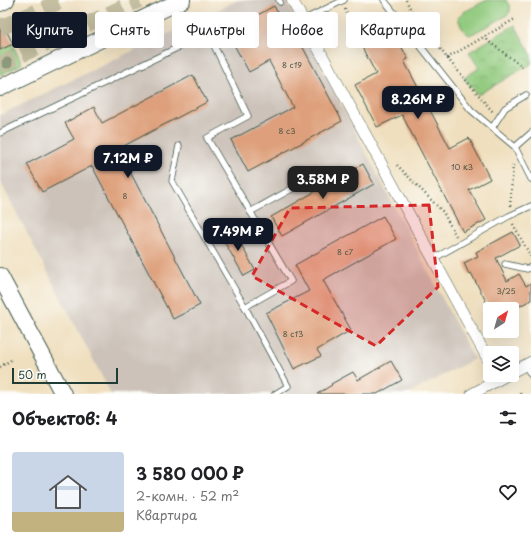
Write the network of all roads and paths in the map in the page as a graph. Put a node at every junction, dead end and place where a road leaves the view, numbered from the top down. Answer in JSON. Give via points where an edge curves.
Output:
{"nodes":[{"id":1,"x":6,"y":0,"type":"edge"},
{"id":2,"x":182,"y":0,"type":"edge"},
{"id":3,"x":292,"y":0,"type":"edge"},
{"id":4,"x":344,"y":0,"type":"edge"},
{"id":5,"x":384,"y":0,"type":"edge"},
{"id":6,"x":406,"y":0,"type":"edge"},
{"id":7,"x":0,"y":3,"type":"edge"},
{"id":8,"x":299,"y":12,"type":"edge"},
{"id":9,"x":319,"y":12,"type":"edge"},
{"id":10,"x":515,"y":19,"type":"dead end"},
{"id":11,"x":485,"y":36,"type":"junction"},
{"id":12,"x":318,"y":48,"type":"edge"},
{"id":13,"x":447,"y":58,"type":"junction"},
{"id":14,"x":524,"y":68,"type":"dead end"},
{"id":15,"x":0,"y":88,"type":"edge"},
{"id":16,"x":526,"y":95,"type":"dead end"},
{"id":17,"x":498,"y":119,"type":"junction"},
{"id":18,"x":492,"y":128,"type":"junction"},
{"id":19,"x":0,"y":133,"type":"edge"},
{"id":20,"x":531,"y":133,"type":"edge"},
{"id":21,"x":179,"y":146,"type":"dead end"},
{"id":22,"x":515,"y":147,"type":"junction"},
{"id":23,"x":393,"y":161,"type":"dead end"},
{"id":24,"x":531,"y":178,"type":"edge"},
{"id":25,"x":306,"y":181,"type":"dead end"},
{"id":26,"x":531,"y":206,"type":"edge"},
{"id":27,"x":250,"y":212,"type":"junction"},
{"id":28,"x":460,"y":243,"type":"junction"},
{"id":29,"x":433,"y":258,"type":"junction"},
{"id":30,"x":505,"y":264,"type":"dead end"},
{"id":31,"x":531,"y":267,"type":"edge"},
{"id":32,"x":0,"y":276,"type":"edge"},
{"id":33,"x":245,"y":307,"type":"junction"},
{"id":34,"x":483,"y":350,"type":"edge"},
{"id":35,"x":11,"y":360,"type":"dead end"},
{"id":36,"x":528,"y":364,"type":"edge"},
{"id":37,"x":0,"y":367,"type":"edge"},
{"id":38,"x":519,"y":368,"type":"edge"},
{"id":39,"x":531,"y":375,"type":"edge"},
{"id":40,"x":492,"y":382,"type":"edge"},
{"id":41,"x":62,"y":394,"type":"edge"},
{"id":42,"x":274,"y":394,"type":"edge"},
{"id":43,"x":472,"y":394,"type":"edge"}],
"edges":[{"from":1,"to":7,"type":"street"},
{"from":2,"to":15,"type":"street"},
{"from":3,"to":8,"type":"street"},
{"from":4,"to":9,"type":"lane"},
{"from":5,"to":18,"type":"lane","via":[[471,110]]},
{"from":6,"to":13,"type":"path"},
{"from":10,"to":11,"type":"path"},
{"from":11,"to":13,"type":"path"},
{"from":11,"to":14,"type":"path"},
{"from":12,"to":29,"type":"street"},
{"from":13,"to":17,"type":"path"},
{"from":16,"to":17,"type":"lane","via":[[505,108]]},
{"from":17,"to":18,"type":"lane"},
{"from":18,"to":22,"type":"lane"},
{"from":19,"to":27,"type":"lane","via":[[208,33],[248,116],[207,138]]},
{"from":20,"to":22,"type":"lane"},
{"from":21,"to":33,"type":"lane","via":[[172,180]]},
{"from":22,"to":24,"type":"lane"},
{"from":23,"to":28,"type":"path","via":[[443,212]]},
{"from":25,"to":27,"type":"lane"},
{"from":26,"to":28,"type":"lane"},
{"from":27,"to":33,"type":"lane","via":[[291,281]]},
{"from":28,"to":29,"type":"lane"},
{"from":29,"to":34,"type":"street"},
{"from":30,"to":31,"type":"lane","via":[[527,270]]},
{"from":32,"to":41,"type":"street"},
{"from":33,"to":42,"type":"lane","via":[[288,386]]},
{"from":35,"to":37,"type":"path"},
{"from":36,"to":38,"type":"street"},
{"from":36,"to":39,"type":"lane"},
{"from":40,"to":43,"type":"street"}]}
